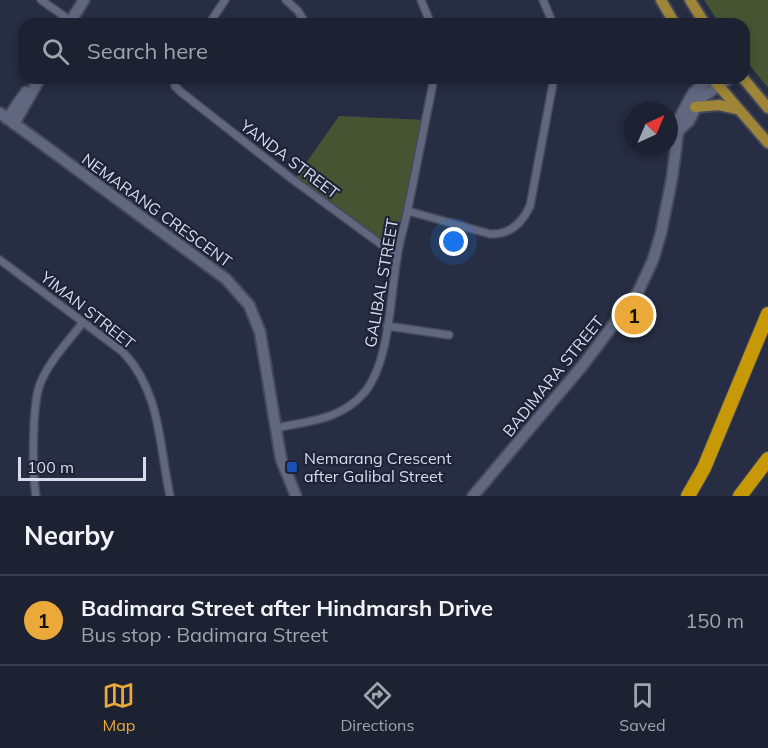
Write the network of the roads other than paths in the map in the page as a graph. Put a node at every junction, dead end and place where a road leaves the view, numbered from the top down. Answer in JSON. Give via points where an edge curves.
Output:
{"nodes":[{"id":1,"x":41,"y":0,"type":"edge"},
{"id":2,"x":84,"y":0,"type":"edge"},
{"id":3,"x":225,"y":0,"type":"edge"},
{"id":4,"x":286,"y":0,"type":"edge"},
{"id":5,"x":421,"y":0,"type":"edge"},
{"id":6,"x":543,"y":0,"type":"edge"},
{"id":7,"x":660,"y":0,"type":"edge"},
{"id":8,"x":690,"y":0,"type":"edge"},
{"id":9,"x":64,"y":18,"type":"edge"},
{"id":10,"x":73,"y":18,"type":"edge"},
{"id":11,"x":214,"y":18,"type":"edge"},
{"id":12,"x":302,"y":18,"type":"edge"},
{"id":13,"x":428,"y":18,"type":"edge"},
{"id":14,"x":550,"y":18,"type":"edge"},
{"id":15,"x":671,"y":18,"type":"edge"},
{"id":16,"x":701,"y":18,"type":"edge"},
{"id":17,"x":31,"y":84,"type":"edge"},
{"id":18,"x":35,"y":84,"type":"edge"},
{"id":19,"x":175,"y":84,"type":"edge"},
{"id":20,"x":433,"y":84,"type":"edge"},
{"id":21,"x":553,"y":84,"type":"edge"},
{"id":22,"x":703,"y":84,"type":"edge"},
{"id":23,"x":711,"y":84,"type":"edge"},
{"id":24,"x":716,"y":84,"type":"edge"},
{"id":25,"x":748,"y":84,"type":"edge"},
{"id":26,"x":695,"y":107,"type":"junction"},
{"id":27,"x":736,"y":108,"type":"junction"},
{"id":28,"x":768,"y":108,"type":"edge"},
{"id":29,"x":7,"y":119,"type":"edge"},
{"id":30,"x":680,"y":130,"type":"junction"},
{"id":31,"x":768,"y":143,"type":"edge"},
{"id":32,"x":408,"y":211,"type":"junction"},
{"id":33,"x":397,"y":256,"type":"junction"},
{"id":34,"x":0,"y":260,"type":"edge"},
{"id":35,"x":768,"y":314,"type":"edge"},
{"id":36,"x":84,"y":322,"type":"junction"},
{"id":37,"x":387,"y":326,"type":"junction"},
{"id":38,"x":449,"y":335,"type":"dead end"},
{"id":39,"x":276,"y":428,"type":"junction"},
{"id":40,"x":768,"y":459,"type":"edge"},
{"id":41,"x":36,"y":496,"type":"edge"},
{"id":42,"x":170,"y":496,"type":"edge"},
{"id":43,"x":296,"y":496,"type":"edge"},
{"id":44,"x":473,"y":496,"type":"edge"},
{"id":45,"x":688,"y":496,"type":"edge"},
{"id":46,"x":740,"y":496,"type":"edge"}],
"edges":[{"from":1,"to":9,"type":"street"},
{"from":2,"to":10,"type":"street"},
{"from":3,"to":11,"type":"street"},
{"from":4,"to":12,"type":"street"},
{"from":5,"to":13,"type":"street"},
{"from":6,"to":14,"type":"street"},
{"from":7,"to":15,"type":"main road"},
{"from":8,"to":16,"type":"main road"},
{"from":17,"to":29,"type":"street"},
{"from":18,"to":29,"type":"street"},
{"from":19,"to":33,"type":"street","name":"YANDA STREET","via":[[292,179]]},
{"from":20,"to":32,"type":"street","name":"GALIBAL STREET"},
{"from":21,"to":32,"type":"street","via":[[530,206],[515,227],[490,234]]},
{"from":22,"to":30,"type":"street","name":"BADIMARA STREET","via":[[685,106]]},
{"from":23,"to":26,"type":"street","name":"BADIMARA STREET"},
{"from":24,"to":27,"type":"main road"},
{"from":25,"to":28,"type":"main road"},
{"from":26,"to":27,"type":"main road"},
{"from":26,"to":30,"type":"street","name":"BADIMARA STREET"},
{"from":27,"to":31,"type":"main road"},
{"from":29,"to":39,"type":"street","name":"NEMARANG CRESCENT","via":[[226,279],[249,304],[260,332]]},
{"from":30,"to":44,"type":"street","name":"BADIMARA STREET","via":[[661,233],[638,292],[583,365]]},
{"from":32,"to":33,"type":"street","name":"GALIBAL STREET"},
{"from":33,"to":37,"type":"street","name":"GALIBAL STREET"},
{"from":34,"to":36,"type":"street","name":"YIMAN STREET"},
{"from":35,"to":45,"type":"highway","via":[[704,468]]},
{"from":36,"to":41,"type":"street","via":[[50,366],[38,392],[33,472]]},
{"from":36,"to":42,"type":"street","name":"YIMAN STREET","via":[[123,352],[143,379],[156,410]]},
{"from":37,"to":38,"type":"street"},
{"from":37,"to":39,"type":"street","name":"GALIBAL STREET","via":[[376,375],[357,400],[325,419]]},
{"from":39,"to":43,"type":"street","name":"NEMARANG CRESCENT","via":[[281,459]]},
{"from":40,"to":46,"type":"highway"}]}
